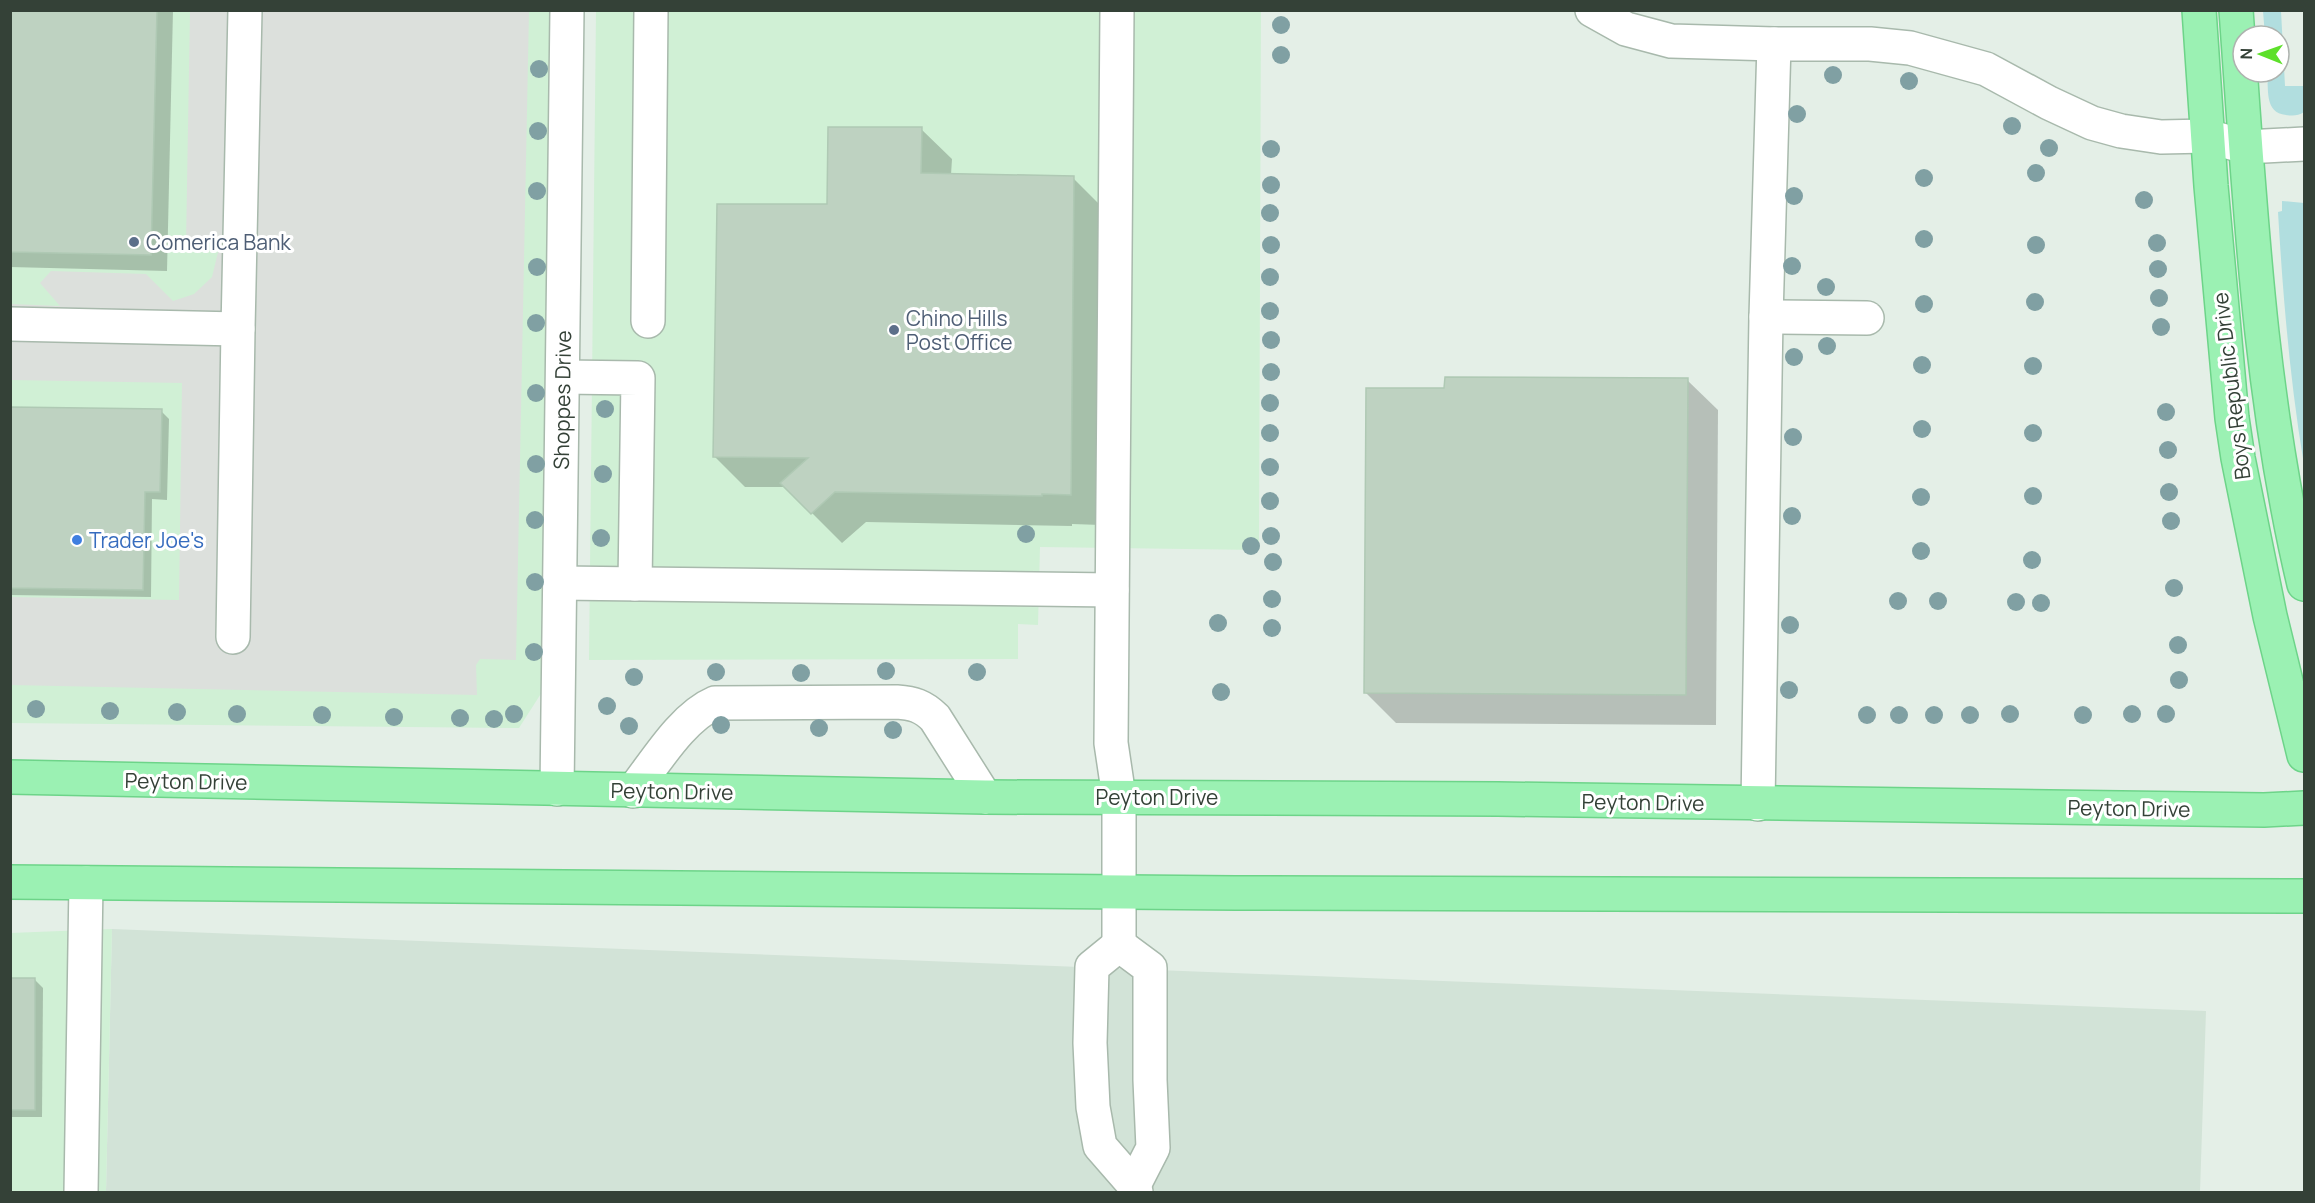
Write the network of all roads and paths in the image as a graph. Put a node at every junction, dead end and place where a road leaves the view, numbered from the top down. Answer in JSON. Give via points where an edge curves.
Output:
{"nodes":[{"id":1,"x":245,"y":10,"type":"edge"},
{"id":2,"x":567,"y":10,"type":"edge"},
{"id":3,"x":651,"y":10,"type":"edge"},
{"id":4,"x":1117,"y":10,"type":"edge"},
{"id":5,"x":1592,"y":10,"type":"edge"},
{"id":6,"x":2199,"y":10,"type":"edge"},
{"id":7,"x":2236,"y":10,"type":"edge"},
{"id":8,"x":1774,"y":44,"type":"junction"},
{"id":9,"x":2208,"y":136,"type":"junction"},
{"id":10,"x":2304,"y":144,"type":"edge"},
{"id":11,"x":2246,"y":147,"type":"junction"},
{"id":12,"x":1766,"y":317,"type":"junction"},
{"id":13,"x":1867,"y":318,"type":"dead end"},
{"id":14,"x":648,"y":321,"type":"dead end"},
{"id":15,"x":10,"y":324,"type":"edge"},
{"id":16,"x":238,"y":329,"type":"junction"},
{"id":17,"x":563,"y":377,"type":"junction"},
{"id":18,"x":560,"y":583,"type":"junction"},
{"id":19,"x":635,"y":584,"type":"junction"},
{"id":20,"x":2304,"y":584,"type":"edge"},
{"id":21,"x":1112,"y":590,"type":"junction"},
{"id":22,"x":233,"y":637,"type":"dead end"},
{"id":23,"x":2304,"y":755,"type":"edge"},
{"id":24,"x":10,"y":777,"type":"edge"},
{"id":25,"x":557,"y":789,"type":"junction"},
{"id":26,"x":633,"y":791,"type":"junction"},
{"id":27,"x":985,"y":796,"type":"junction"},
{"id":28,"x":1119,"y":797,"type":"junction"},
{"id":29,"x":1758,"y":804,"type":"junction"},
{"id":30,"x":2304,"y":808,"type":"edge"},
{"id":31,"x":10,"y":882,"type":"edge"},
{"id":32,"x":86,"y":883,"type":"junction"},
{"id":33,"x":1119,"y":891,"type":"junction"},
{"id":34,"x":2304,"y":896,"type":"edge"},
{"id":35,"x":1119,"y":945,"type":"junction"},
{"id":36,"x":1135,"y":1189,"type":"edge"},
{"id":37,"x":81,"y":1192,"type":"edge"}],
"edges":[{"from":1,"to":16,"type":"street"},
{"from":2,"to":17,"type":"street","name":"Shoppes Drive"},
{"from":3,"to":14,"type":"street"},
{"from":4,"to":21,"type":"street"},
{"from":5,"to":8,"type":"street","via":[[1626,29],[1671,41]]},
{"from":6,"to":9,"type":"main road","name":"Boys Republic Drive"},
{"from":7,"to":11,"type":"main road","name":"Boys Republic Drive"},
{"from":8,"to":9,"type":"street","via":[[1910,48],[1986,69],[2092,123],[2147,136]]},
{"from":8,"to":12,"type":"street"},
{"from":9,"to":11,"type":"street"},
{"from":9,"to":23,"type":"main road","name":"Boys Republic Drive","via":[[2225,352],[2238,458],[2270,616]]},
{"from":10,"to":11,"type":"street"},
{"from":11,"to":20,"type":"main road","name":"Boys Republic Drive","via":[[2259,319],[2274,434]]},
{"from":12,"to":13,"type":"street"},
{"from":12,"to":29,"type":"street"},
{"from":15,"to":16,"type":"street"},
{"from":16,"to":22,"type":"street"},
{"from":17,"to":18,"type":"street","name":"Shoppes Drive"},
{"from":17,"to":19,"type":"street","via":[[638,378]]},
{"from":18,"to":19,"type":"street"},
{"from":18,"to":25,"type":"street","name":"Shoppes Drive"},
{"from":19,"to":21,"type":"street"},
{"from":21,"to":28,"type":"street","via":[[1111,743]]},
{"from":24,"to":25,"type":"main road","name":"Peyton Drive"},
{"from":25,"to":26,"type":"main road","name":"Peyton Drive"},
{"from":26,"to":27,"type":"main road","name":"Peyton Drive"},
{"from":26,"to":27,"type":"street","via":[[686,725],[715,703],[897,702],[926,708]]},
{"from":27,"to":28,"type":"main road","name":"Peyton Drive"},
{"from":28,"to":29,"type":"main road","name":"Peyton Drive"},
{"from":28,"to":33,"type":"street"},
{"from":29,"to":30,"type":"main road","name":"Peyton Drive"},
{"from":31,"to":32,"type":"main road"},
{"from":32,"to":33,"type":"main road"},
{"from":32,"to":37,"type":"street"},
{"from":33,"to":34,"type":"main road"},
{"from":33,"to":35,"type":"street"},
{"from":35,"to":36,"type":"street","via":[[1150,968],[1153,1148]]},
{"from":35,"to":36,"type":"street","via":[[1092,967],[1093,1107],[1100,1146]]}]}
